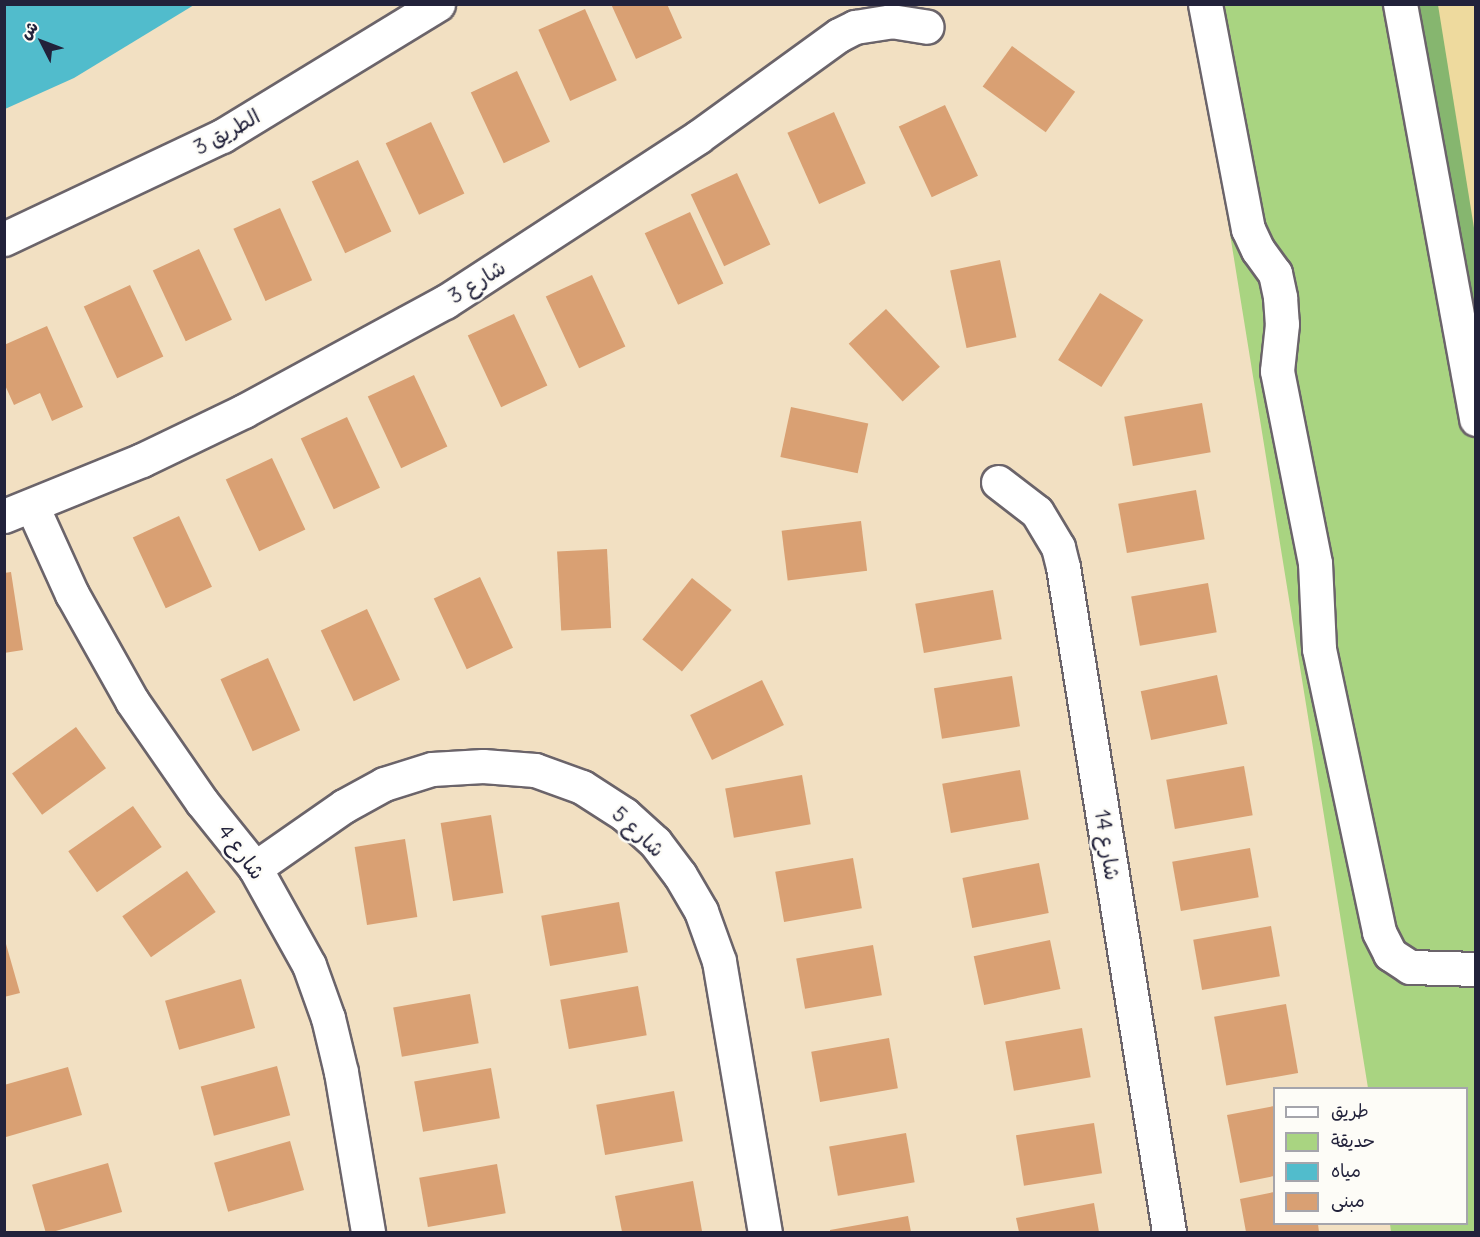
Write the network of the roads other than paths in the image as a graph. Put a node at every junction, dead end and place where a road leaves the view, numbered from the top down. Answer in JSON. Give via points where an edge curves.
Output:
{"nodes":[{"id":1,"x":438,"y":4,"type":"edge"},
{"id":2,"x":1205,"y":4,"type":"edge"},
{"id":3,"x":1400,"y":4,"type":"edge"},
{"id":4,"x":927,"y":27,"type":"dead end"},
{"id":5,"x":4,"y":239,"type":"edge"},
{"id":6,"x":1476,"y":418,"type":"edge"},
{"id":7,"x":998,"y":483,"type":"dead end"},
{"id":8,"x":18,"y":511,"type":"edge"},
{"id":9,"x":255,"y":868,"type":"junction"},
{"id":10,"x":1476,"y":969,"type":"edge"},
{"id":11,"x":368,"y":1233,"type":"edge"},
{"id":12,"x":765,"y":1233,"type":"edge"},
{"id":13,"x":1169,"y":1233,"type":"edge"}],
"edges":[{"from":1,"to":5,"type":"street","name":"3 الطريق","via":[[222,136]]},
{"from":2,"to":10,"type":"street","via":[[1248,229],[1275,273],[1281,297],[1277,371],[1315,563],[1319,649],[1379,932],[1390,954],[1410,967]]},
{"from":3,"to":6,"type":"street"},
{"from":4,"to":8,"type":"street","name":"شارع 3","via":[[891,21],[855,27],[839,35],[669,156],[445,302],[244,411]]},
{"from":7,"to":13,"type":"street","name":"شارع 14","via":[[1037,512],[1058,547],[1063,567]]},
{"from":8,"to":9,"type":"street","name":"شارع 4","via":[[72,594],[132,701],[202,802]]},
{"from":9,"to":11,"type":"street","name":"شارع 4","via":[[285,915],[328,1018]]},
{"from":9,"to":12,"type":"street","name":"شارع 5","via":[[344,806],[384,784],[432,769],[483,766],[536,771],[582,787],[624,814],[655,842],[680,875],[701,911],[720,961]]}]}
